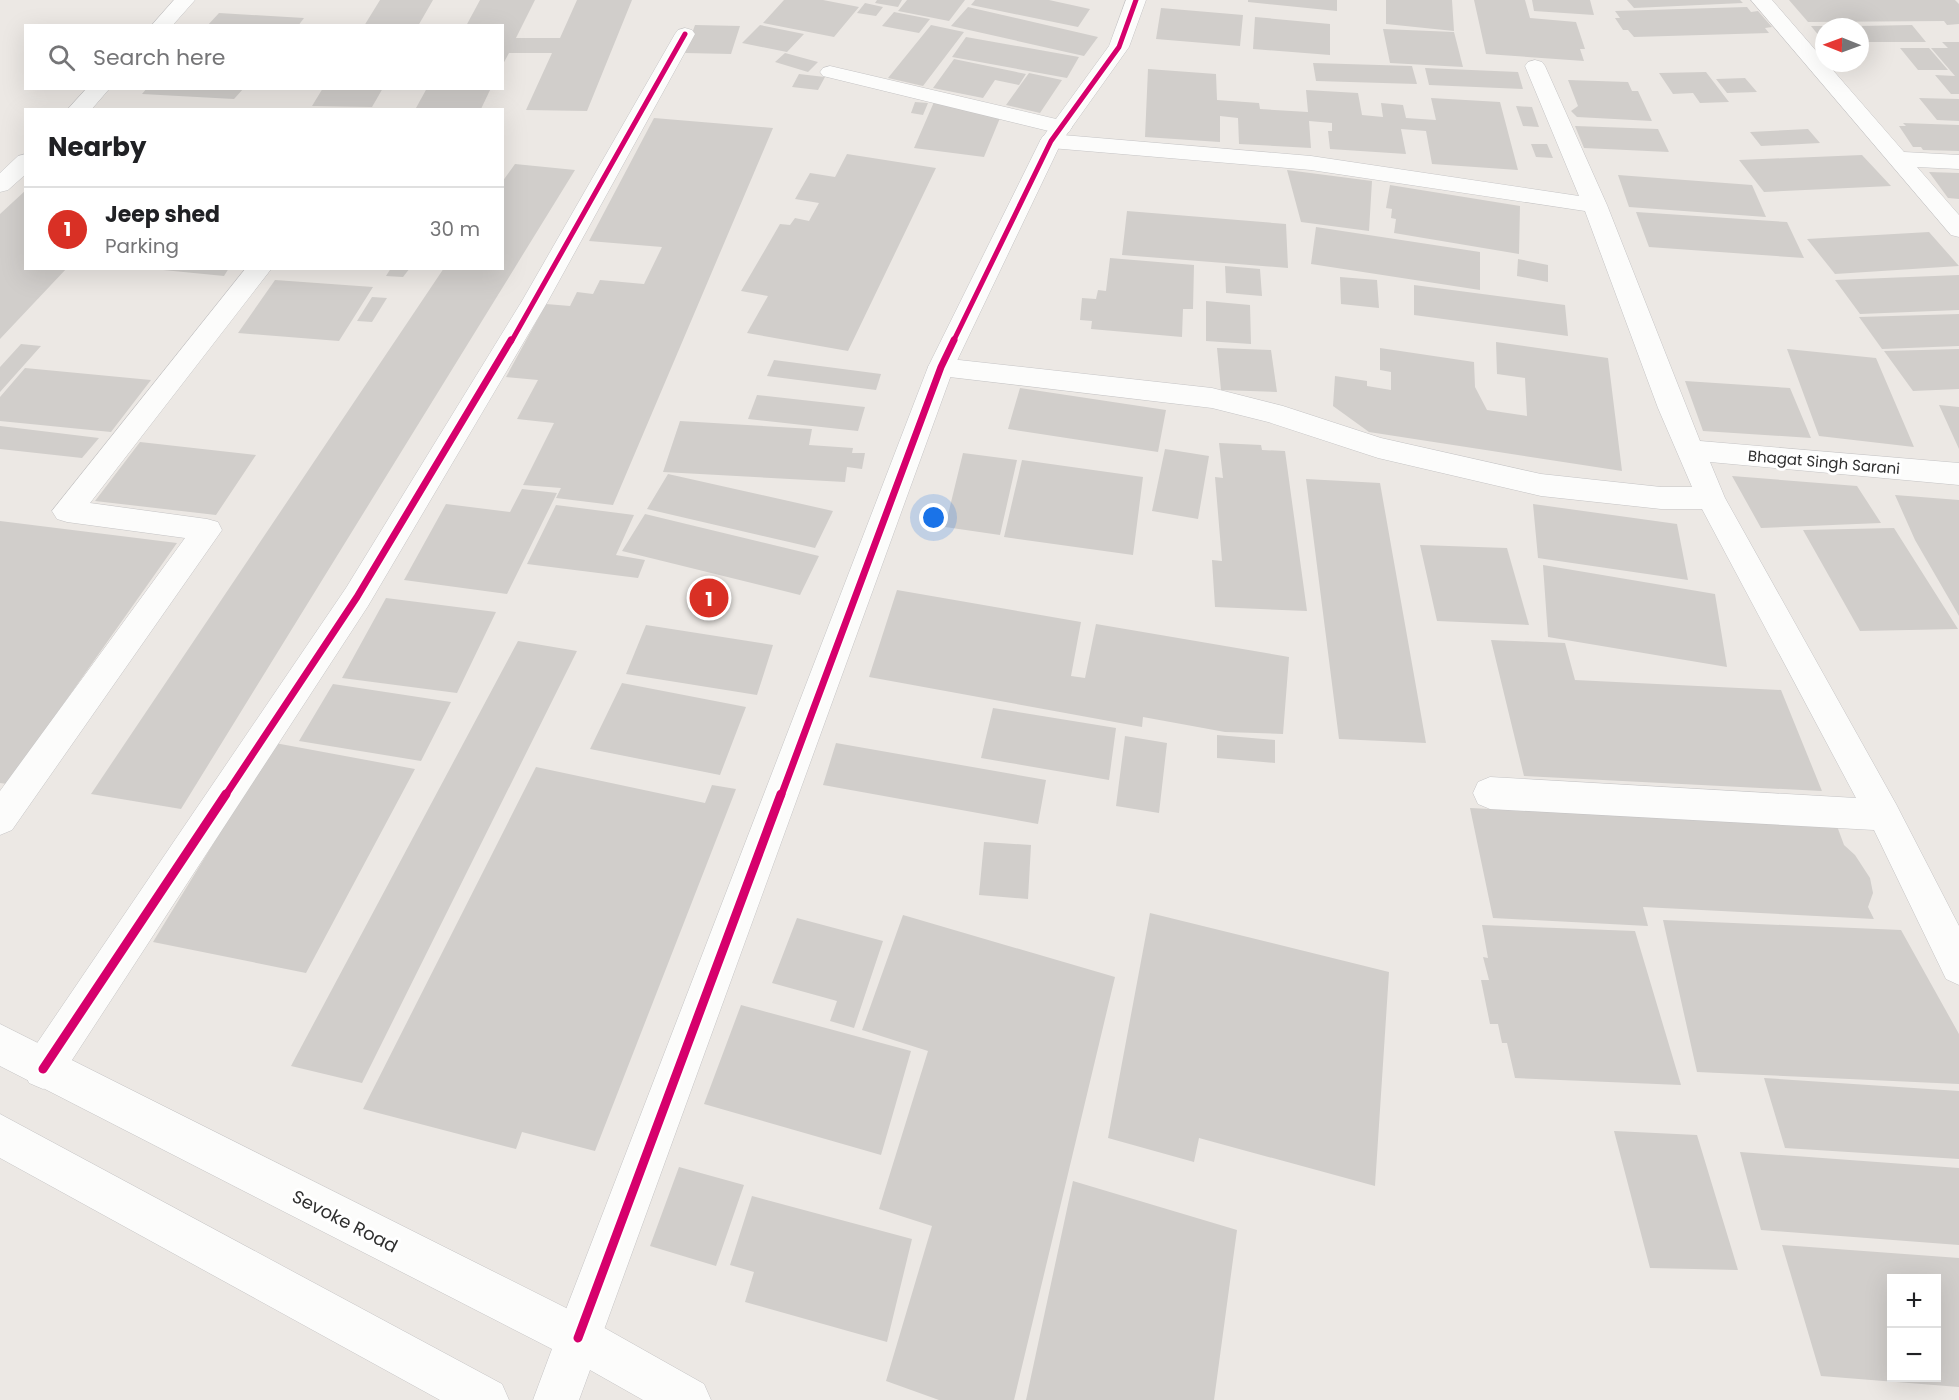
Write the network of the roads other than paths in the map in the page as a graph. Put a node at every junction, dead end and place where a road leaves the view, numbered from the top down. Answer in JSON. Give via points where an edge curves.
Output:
{"nodes":[{"id":1,"x":185,"y":0,"type":"edge"},
{"id":2,"x":1136,"y":0,"type":"edge"},
{"id":3,"x":1761,"y":0,"type":"edge"},
{"id":4,"x":163,"y":24,"type":"edge"},
{"id":5,"x":685,"y":34,"type":"dead end"},
{"id":6,"x":1535,"y":66,"type":"dead end"},
{"id":7,"x":830,"y":72,"type":"dead end"},
{"id":8,"x":98,"y":90,"type":"edge"},
{"id":9,"x":80,"y":108,"type":"edge"},
{"id":10,"x":1056,"y":134,"type":"junction"},
{"id":11,"x":1900,"y":159,"type":"junction"},
{"id":12,"x":1959,"y":162,"type":"edge"},
{"id":13,"x":24,"y":163,"type":"edge"},
{"id":14,"x":0,"y":185,"type":"edge"},
{"id":15,"x":1595,"y":205,"type":"junction"},
{"id":16,"x":1959,"y":230,"type":"edge"},
{"id":17,"x":258,"y":270,"type":"edge"},
{"id":18,"x":941,"y":367,"type":"junction"},
{"id":19,"x":1690,"y":450,"type":"junction"},
{"id":20,"x":1959,"y":474,"type":"edge"},
{"id":21,"x":1711,"y":498,"type":"junction"},
{"id":22,"x":1490,"y":793,"type":"dead end"},
{"id":23,"x":1884,"y":815,"type":"junction"},
{"id":24,"x":0,"y":819,"type":"edge"},
{"id":25,"x":1959,"y":966,"type":"edge"},
{"id":26,"x":0,"y":1044,"type":"edge"},
{"id":27,"x":43,"y":1069,"type":"junction"},
{"id":28,"x":0,"y":1135,"type":"edge"},
{"id":29,"x":578,"y":1338,"type":"junction"},
{"id":30,"x":486,"y":1400,"type":"edge"},
{"id":31,"x":556,"y":1400,"type":"edge"},
{"id":32,"x":688,"y":1400,"type":"edge"}],
"edges":[{"from":1,"to":4,"type":"street"},
{"from":2,"to":10,"type":"street","via":[[1119,47]]},
{"from":3,"to":11,"type":"street"},
{"from":5,"to":27,"type":"street","via":[[535,301],[357,597]]},
{"from":6,"to":15,"type":"street"},
{"from":7,"to":10,"type":"street"},
{"from":8,"to":9,"type":"street"},
{"from":10,"to":15,"type":"street","via":[[1311,163]]},
{"from":10,"to":18,"type":"street"},
{"from":11,"to":12,"type":"street"},
{"from":11,"to":16,"type":"street"},
{"from":13,"to":14,"type":"street"},
{"from":15,"to":19,"type":"street"},
{"from":17,"to":24,"type":"street","via":[[67,511],[207,530]]},
{"from":18,"to":21,"type":"street","via":[[1212,398],[1274,413],[1378,448],[1541,485],[1661,498]]},
{"from":18,"to":29,"type":"street"},
{"from":19,"to":20,"type":"street","name":"Bhagat Singh Sarani"},
{"from":19,"to":21,"type":"street"},
{"from":21,"to":23,"type":"street"},
{"from":22,"to":23,"type":"street"},
{"from":23,"to":25,"type":"street"},
{"from":26,"to":27,"type":"street","name":"Sevoke Road"},
{"from":27,"to":29,"type":"street","name":"Sevoke Road"},
{"from":28,"to":30,"type":"street"},
{"from":29,"to":31,"type":"street"},
{"from":29,"to":32,"type":"street","name":"Sevoke Road"}]}
